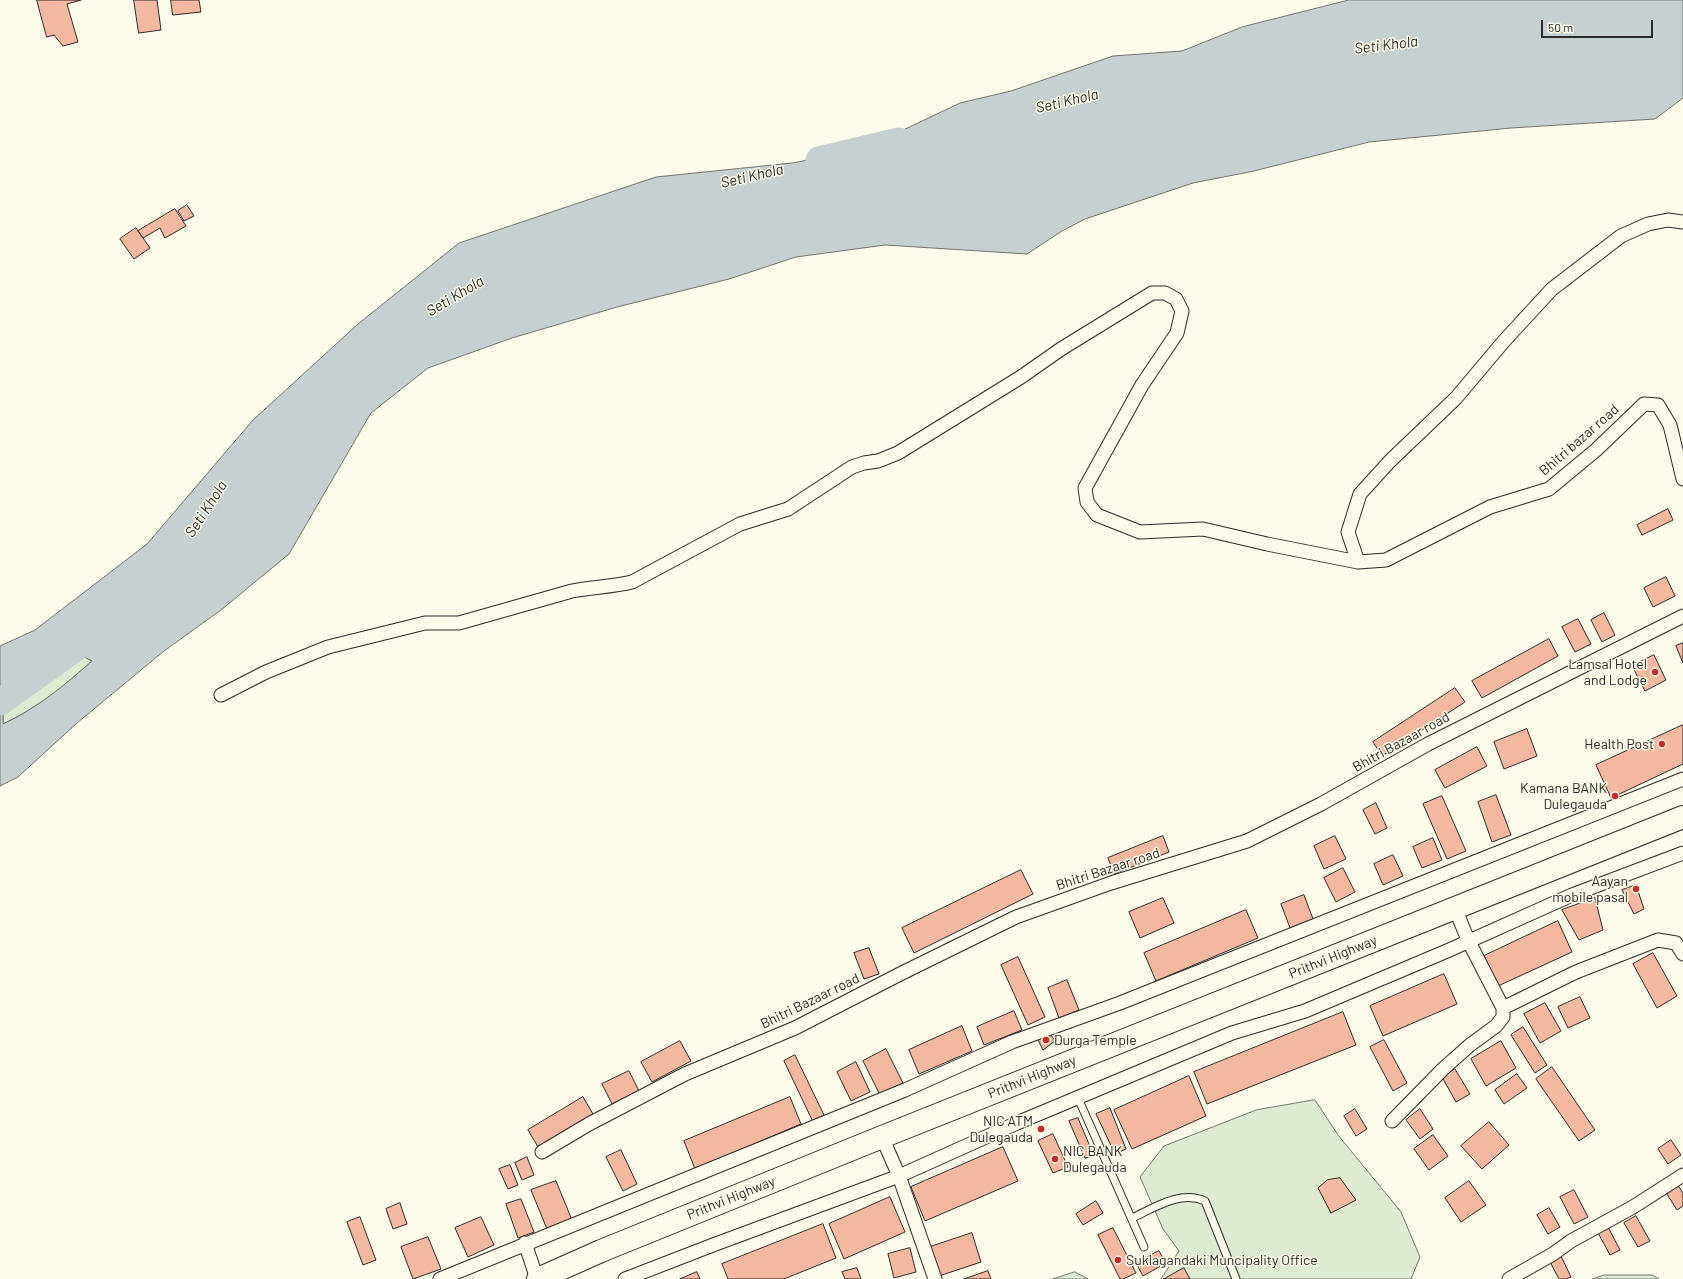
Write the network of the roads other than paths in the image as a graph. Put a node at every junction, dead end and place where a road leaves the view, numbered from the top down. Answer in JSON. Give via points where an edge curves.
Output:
{"nodes":[{"id":1,"x":1683,"y":222,"type":"edge"},
{"id":2,"x":1683,"y":479,"type":"edge"},
{"id":3,"x":1358,"y":562,"type":"junction"},
{"id":4,"x":1683,"y":616,"type":"edge"},
{"id":5,"x":221,"y":695,"type":"dead end"},
{"id":6,"x":1683,"y":778,"type":"edge"},
{"id":7,"x":1683,"y":817,"type":"edge"},
{"id":8,"x":1683,"y":853,"type":"edge"},
{"id":9,"x":1456,"y":908,"type":"junction"},
{"id":10,"x":1468,"y":940,"type":"junction"},
{"id":11,"x":1683,"y":954,"type":"edge"},
{"id":12,"x":1503,"y":1008,"type":"junction"},
{"id":13,"x":1078,"y":1098,"type":"junction"},
{"id":14,"x":1392,"y":1121,"type":"dead end"},
{"id":15,"x":882,"y":1137,"type":"junction"},
{"id":16,"x":542,"y":1152,"type":"dead end"},
{"id":17,"x":1683,"y":1174,"type":"edge"},
{"id":18,"x":899,"y":1176,"type":"junction"},
{"id":19,"x":1132,"y":1218,"type":"junction"},
{"id":20,"x":525,"y":1243,"type":"junction"},
{"id":21,"x":1144,"y":1247,"type":"dead end"},
{"id":22,"x":440,"y":1279,"type":"edge"},
{"id":23,"x":538,"y":1279,"type":"edge"},
{"id":24,"x":625,"y":1279,"type":"edge"},
{"id":25,"x":935,"y":1279,"type":"edge"},
{"id":26,"x":1236,"y":1279,"type":"edge"},
{"id":27,"x":1509,"y":1279,"type":"edge"}],
"edges":[{"from":1,"to":3,"type":"street","via":[[1668,220],[1648,224],[1620,236],[1552,289],[1456,398],[1390,461],[1360,494],[1348,532]]},
{"from":2,"to":3,"type":"street","name":"Bhitri bazar road","via":[[1670,425],[1658,405],[1644,404],[1596,450],[1549,489],[1490,507],[1386,560]]},
{"from":3,"to":5,"type":"street","via":[[1203,529],[1140,532],[1097,515],[1087,502],[1085,488],[1142,385],[1177,333],[1182,311],[1176,299],[1165,292],[1152,294],[898,453],[852,467],[788,509],[740,524],[632,582],[619,586],[572,591],[459,623],[425,623],[328,647],[266,672]]},
{"from":4,"to":16,"type":"street","name":"Bhitri Bazaar road","via":[[1434,740],[1321,804],[1247,841],[1111,883],[1016,917],[795,1028],[685,1074],[589,1124]]},
{"from":6,"to":20,"type":"street","via":[[1120,1003],[1012,1042],[904,1090]]},
{"from":7,"to":9,"type":"highway","name":"Prithvi Highway"},
{"from":8,"to":10,"type":"street","via":[[1572,895]]},
{"from":9,"to":10,"type":"street"},
{"from":9,"to":15,"type":"highway","name":"Prithvi Highway"},
{"from":10,"to":12,"type":"street"},
{"from":10,"to":13,"type":"street","via":[[1305,1011],[1232,1033]]},
{"from":11,"to":12,"type":"street","via":[[1676,943],[1658,940],[1576,972]]},
{"from":12,"to":14,"type":"street","via":[[1503,1017],[1496,1026],[1470,1045]]},
{"from":13,"to":18,"type":"street"},
{"from":13,"to":19,"type":"lane"},
{"from":15,"to":18,"type":"street"},
{"from":15,"to":23,"type":"highway","name":"Prithvi Highway"},
{"from":17,"to":27,"type":"street","via":[[1633,1207]]},
{"from":18,"to":24,"type":"street"},
{"from":18,"to":25,"type":"street"},
{"from":19,"to":21,"type":"lane"},
{"from":19,"to":26,"type":"lane","via":[[1179,1197],[1195,1196],[1205,1201]]},
{"from":20,"to":22,"type":"street"},
{"from":20,"to":23,"type":"street"}]}
